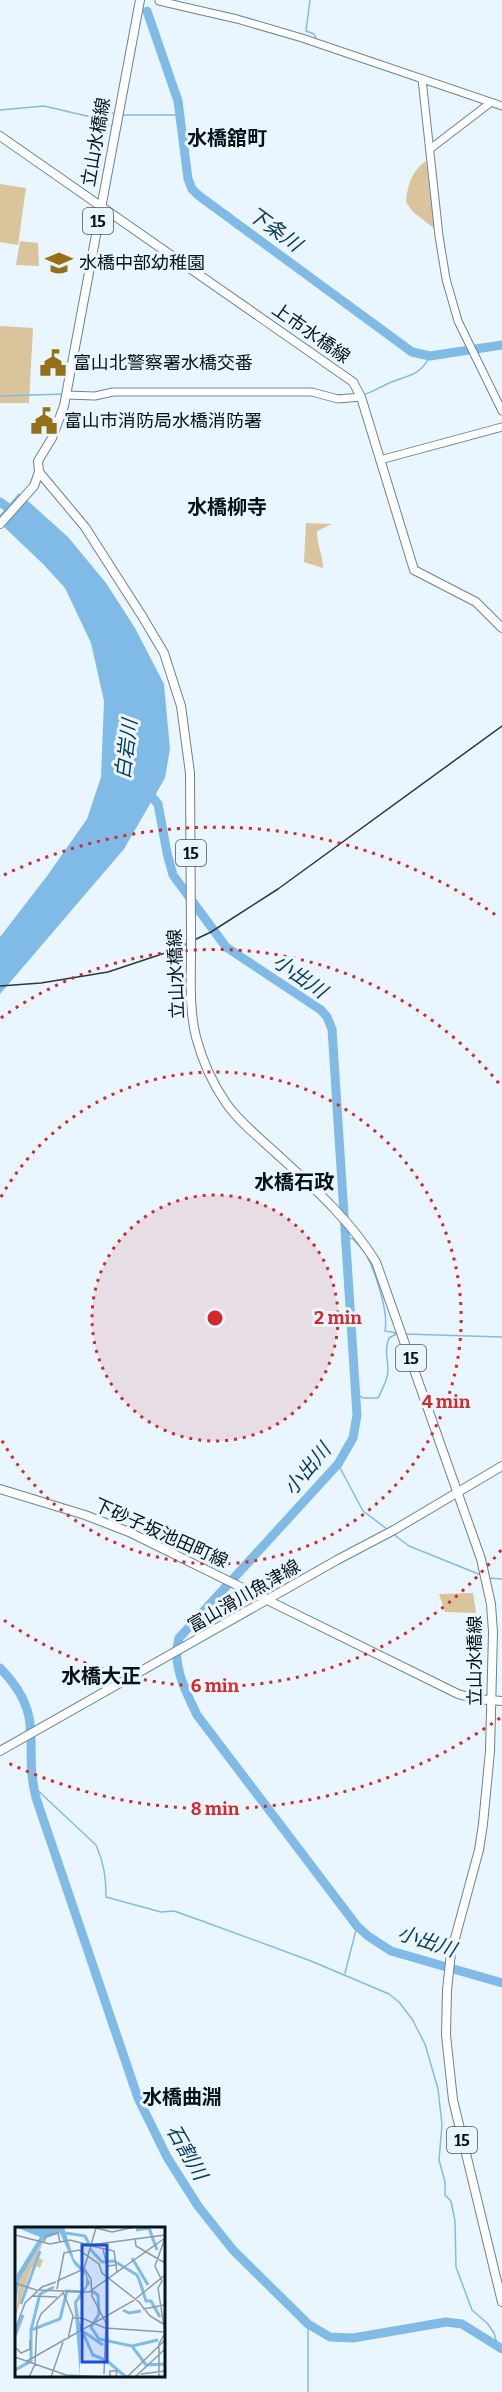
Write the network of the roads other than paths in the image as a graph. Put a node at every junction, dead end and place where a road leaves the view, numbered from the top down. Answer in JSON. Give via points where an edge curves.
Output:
{"nodes":[{"id":1,"x":140,"y":0,"type":"edge"},
{"id":2,"x":159,"y":1,"type":"edge"},
{"id":3,"x":422,"y":79,"type":"junction"},
{"id":4,"x":490,"y":103,"type":"junction"},
{"id":5,"x":502,"y":106,"type":"edge"},
{"id":6,"x":0,"y":136,"type":"edge"},
{"id":7,"x":430,"y":149,"type":"junction"},
{"id":8,"x":101,"y":206,"type":"junction"},
{"id":9,"x":66,"y":395,"type":"junction"},
{"id":10,"x":361,"y":397,"type":"junction"},
{"id":11,"x":502,"y":411,"type":"edge"},
{"id":12,"x":502,"y":427,"type":"edge"},
{"id":13,"x":380,"y":460,"type":"junction"},
{"id":14,"x":39,"y":472,"type":"junction"},
{"id":15,"x":0,"y":524,"type":"edge"},
{"id":16,"x":502,"y":628,"type":"edge"},
{"id":17,"x":502,"y":1466,"type":"edge"},
{"id":18,"x":0,"y":1490,"type":"edge"},
{"id":19,"x":458,"y":1492,"type":"junction"},
{"id":20,"x":268,"y":1600,"type":"junction"},
{"id":21,"x":491,"y":1701,"type":"junction"},
{"id":22,"x":502,"y":1701,"type":"edge"},
{"id":23,"x":3,"y":1750,"type":"edge"},
{"id":24,"x":502,"y":2302,"type":"edge"}],
"edges":[{"from":1,"to":8,"type":"main road","name":"立山水橋線","number":"15"},
{"from":2,"to":3,"type":"street","via":[[302,38]]},
{"from":3,"to":4,"type":"street"},
{"from":3,"to":7,"type":"street"},
{"from":4,"to":5,"type":"street"},
{"from":4,"to":7,"type":"street"},
{"from":6,"to":8,"type":"main road","name":"上市水橋線"},
{"from":7,"to":11,"type":"street","via":[[446,279],[470,348]]},
{"from":8,"to":9,"type":"main road","name":"立山水橋線","number":"15"},
{"from":8,"to":10,"type":"main road","name":"上市水橋線","via":[[344,374]]},
{"from":9,"to":10,"type":"street","via":[[241,392]]},
{"from":9,"to":14,"type":"main road","name":"立山水橋線","number":"15","via":[[57,427],[38,461]]},
{"from":10,"to":13,"type":"main road","name":"上市水橋線"},
{"from":12,"to":13,"type":"street"},
{"from":13,"to":16,"type":"main road","name":"上市水橋線","via":[[414,570],[476,602]]},
{"from":14,"to":15,"type":"main road","via":[[34,486]]},
{"from":14,"to":19,"type":"main road","name":"立山水橋線","number":"15","bridge":true,"via":[[108,562],[164,653],[176,685],[190,773],[191,1002],[195,1035],[211,1075],[241,1122],[329,1204],[376,1262]]},
{"from":17,"to":19,"type":"main road","name":"富山滑川魚津線"},
{"from":18,"to":20,"type":"main road","name":"下砂子坂池田町線","via":[[109,1523]]},
{"from":19,"to":20,"type":"main road","name":"富山滑川魚津線"},
{"from":19,"to":21,"type":"main road","name":"立山水橋線","number":"15","via":[[487,1584],[494,1632]]},
{"from":20,"to":21,"type":"main road","name":"下砂子坂池田町線","via":[[458,1694]]},
{"from":20,"to":23,"type":"main road","name":"富山滑川魚津線"},
{"from":21,"to":22,"type":"main road","name":"下砂子坂池田町線"},
{"from":21,"to":24,"type":"main road","name":"立山水橋線","number":"15","via":[[483,1824],[450,1963],[446,2035],[449,2079]]}]}
